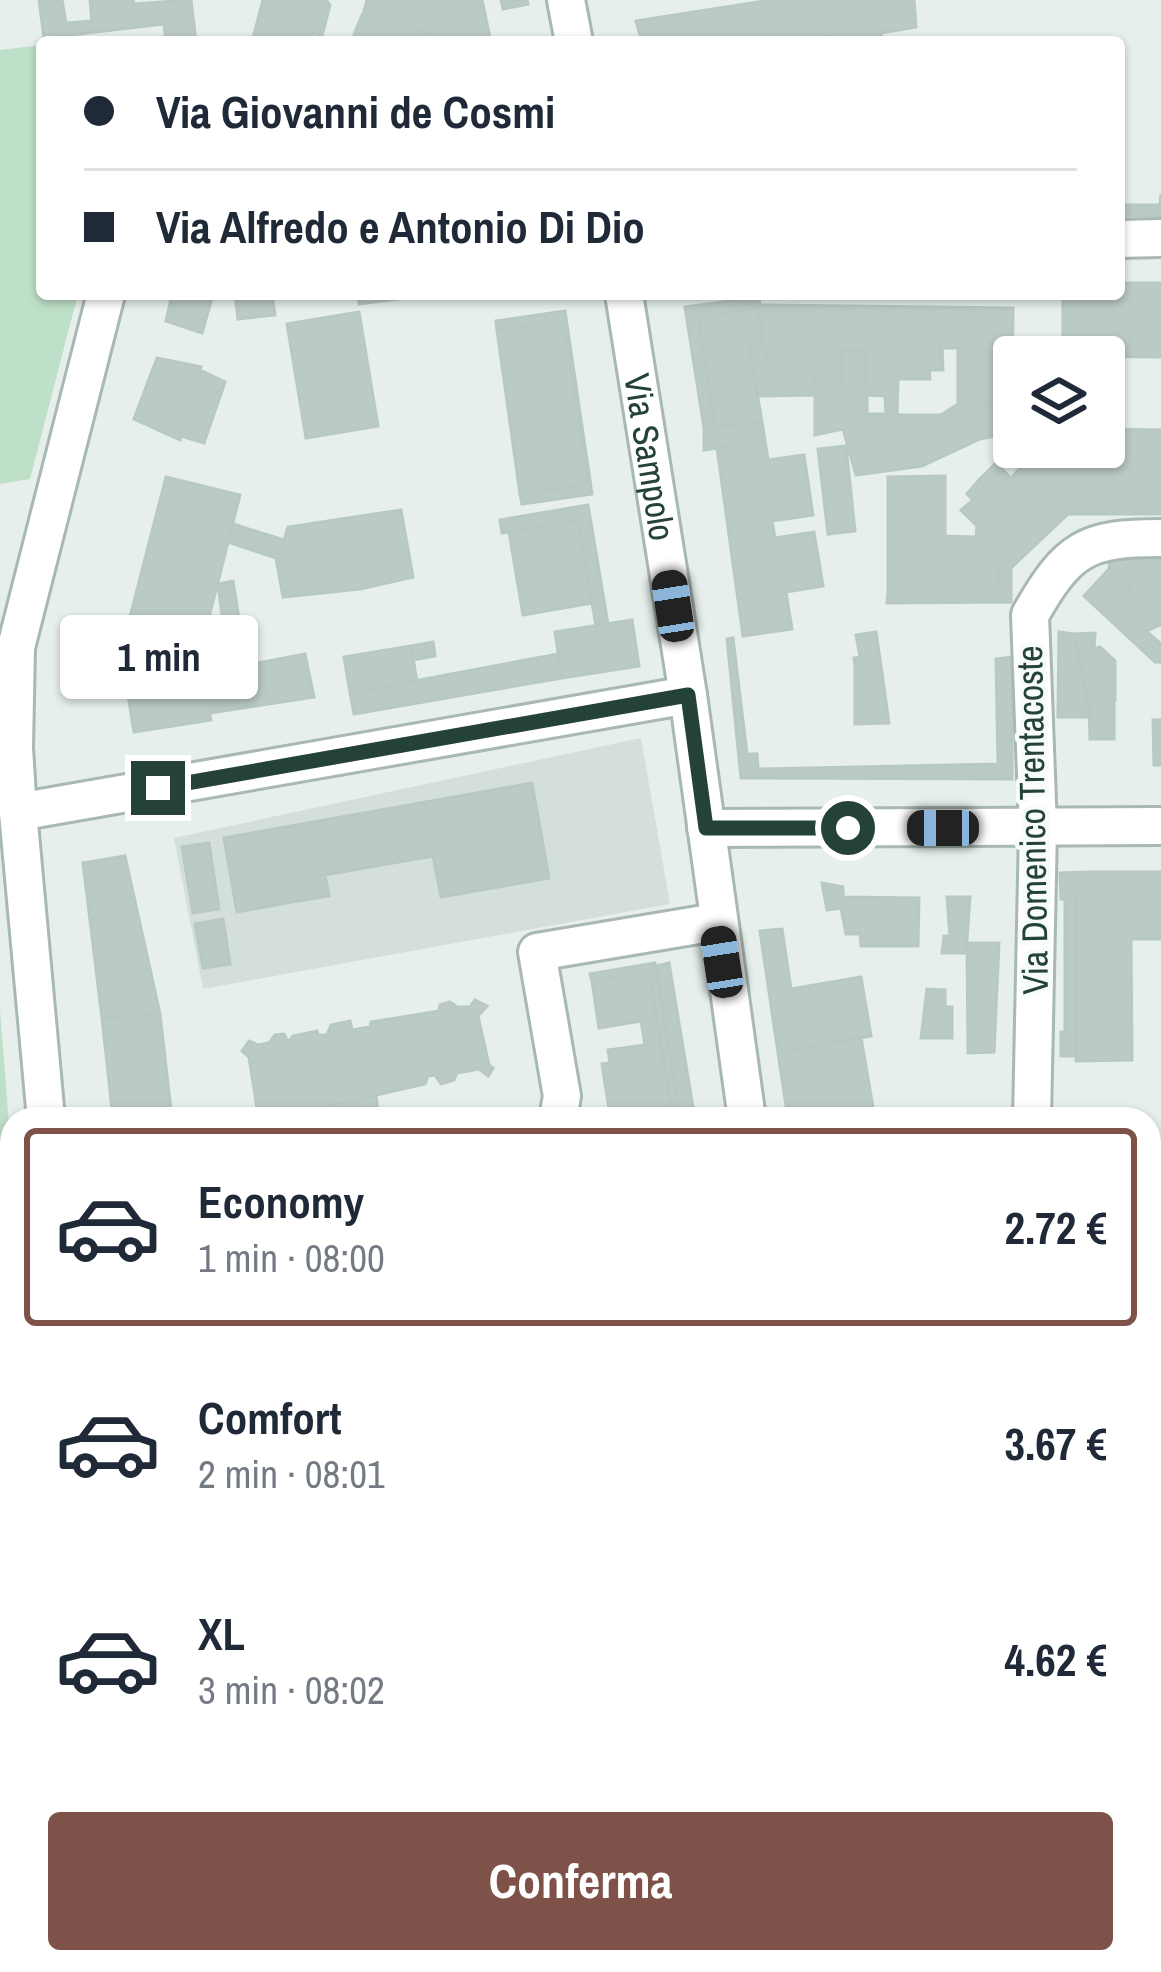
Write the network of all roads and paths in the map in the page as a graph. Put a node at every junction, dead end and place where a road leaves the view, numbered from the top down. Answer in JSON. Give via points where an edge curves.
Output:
{"nodes":[{"id":1,"x":566,"y":0,"type":"edge"},
{"id":2,"x":573,"y":36,"type":"edge"},
{"id":3,"x":1125,"y":238,"type":"edge"},
{"id":4,"x":1161,"y":238,"type":"edge"},
{"id":5,"x":104,"y":300,"type":"edge"},
{"id":6,"x":625,"y":300,"type":"edge"},
{"id":7,"x":1161,"y":538,"type":"edge"},
{"id":8,"x":680,"y":696,"type":"junction"},
{"id":9,"x":18,"y":812,"type":"junction"},
{"id":10,"x":1161,"y":826,"type":"edge"},
{"id":11,"x":706,"y":828,"type":"junction"},
{"id":12,"x":1038,"y":829,"type":"junction"},
{"id":13,"x":716,"y":922,"type":"junction"},
{"id":14,"x":45,"y":1107,"type":"edge"},
{"id":15,"x":560,"y":1107,"type":"edge"},
{"id":16,"x":745,"y":1107,"type":"edge"},
{"id":17,"x":1032,"y":1107,"type":"edge"}],
"edges":[{"from":1,"to":2,"type":"street"},
{"from":3,"to":4,"type":"street"},
{"from":5,"to":9,"type":"street","via":[[16,647]]},
{"from":6,"to":8,"type":"street","name":"Via Sampolo"},
{"from":7,"to":12,"type":"street","name":"Via Domenico Trentacoste","via":[[1107,538],[1082,549],[1030,615]]},
{"from":8,"to":9,"type":"street"},
{"from":8,"to":11,"type":"street","name":"Via Sampolo"},
{"from":9,"to":14,"type":"street"},
{"from":10,"to":12,"type":"street"},
{"from":11,"to":12,"type":"street"},
{"from":11,"to":13,"type":"street","name":"Via Sampolo"},
{"from":12,"to":17,"type":"street","name":"Via Domenico Trentacoste"},
{"from":13,"to":15,"type":"street","via":[[537,952]]},
{"from":13,"to":16,"type":"street","name":"Via Sampolo"}]}
